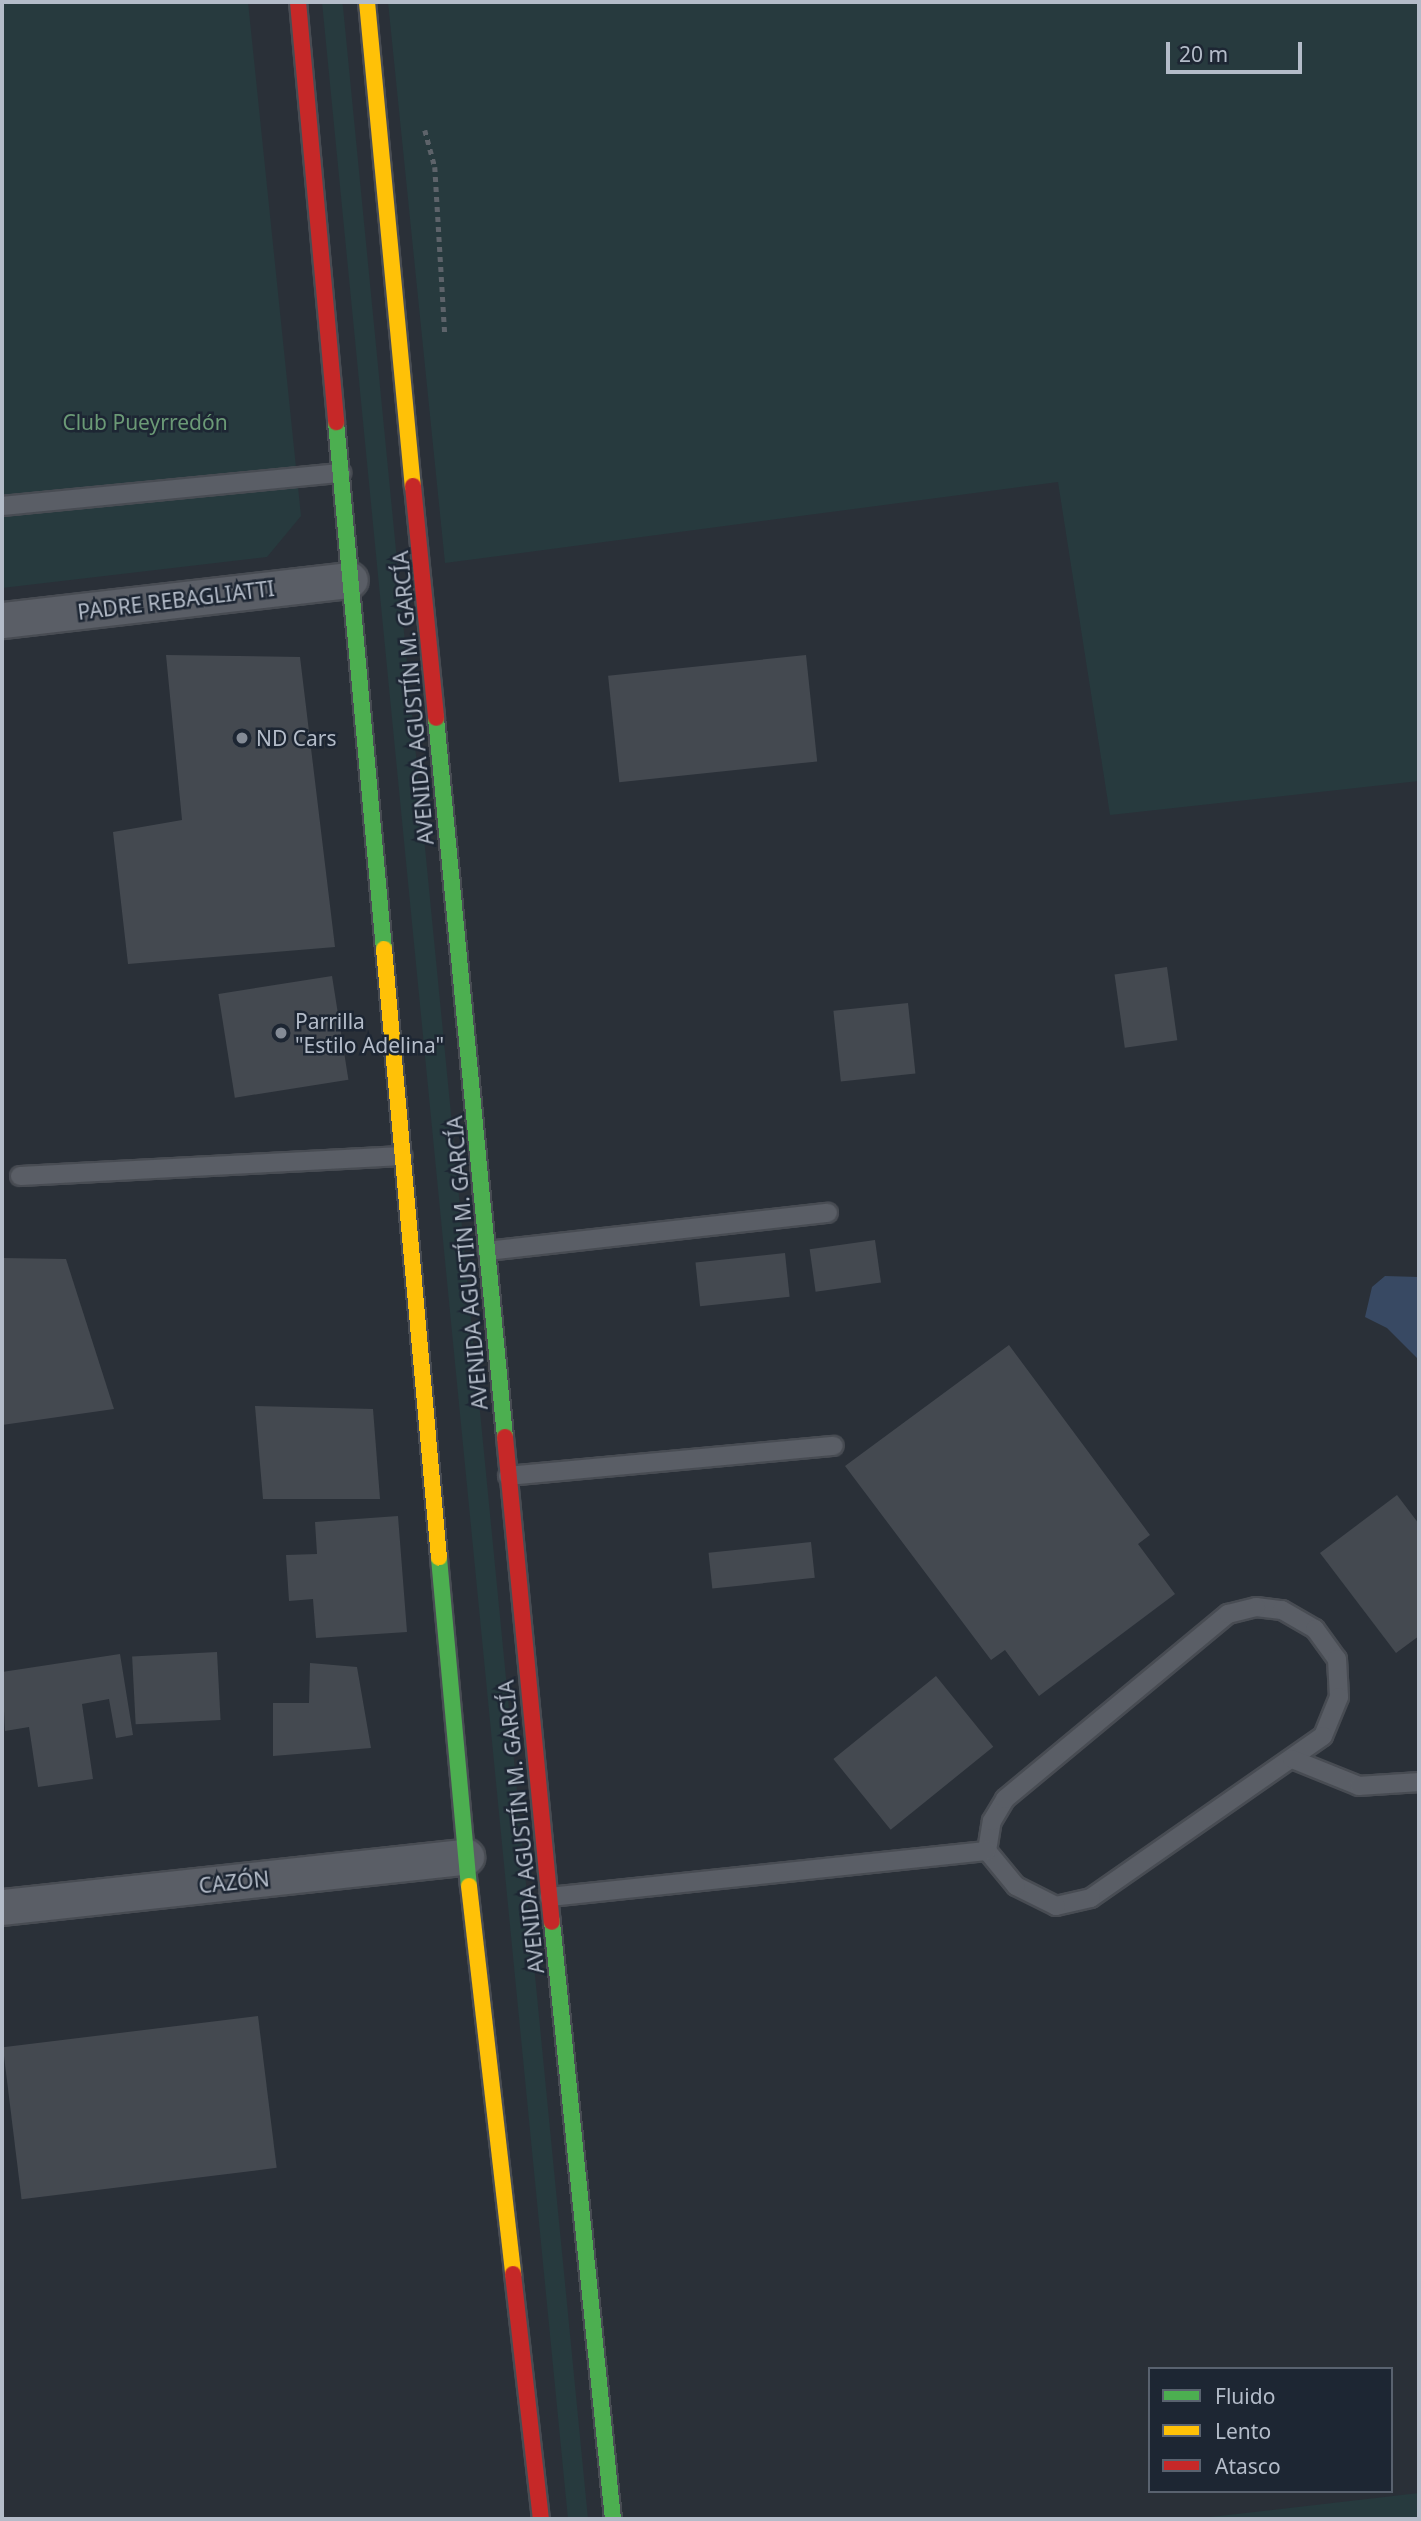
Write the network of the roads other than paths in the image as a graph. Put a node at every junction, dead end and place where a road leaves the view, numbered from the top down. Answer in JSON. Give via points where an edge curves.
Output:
{"nodes":[{"id":1,"x":298,"y":2,"type":"edge"},
{"id":2,"x":367,"y":2,"type":"edge"},
{"id":3,"x":341,"y":473,"type":"junction"},
{"id":4,"x":2,"y":506,"type":"edge"},
{"id":5,"x":350,"y":580,"type":"junction"},
{"id":6,"x":2,"y":620,"type":"edge"},
{"id":7,"x":402,"y":1156,"type":"junction"},
{"id":8,"x":20,"y":1176,"type":"dead end"},
{"id":9,"x":828,"y":1213,"type":"dead end"},
{"id":10,"x":486,"y":1251,"type":"junction"},
{"id":11,"x":834,"y":1446,"type":"dead end"},
{"id":12,"x":508,"y":1476,"type":"junction"},
{"id":13,"x":1292,"y":1759,"type":"junction"},
{"id":14,"x":1419,"y":1782,"type":"edge"},
{"id":15,"x":988,"y":1851,"type":"junction"},
{"id":16,"x":466,"y":1857,"type":"junction"},
{"id":17,"x":549,"y":1897,"type":"junction"},
{"id":18,"x":2,"y":1907,"type":"edge"},
{"id":19,"x":541,"y":2519,"type":"edge"},
{"id":20,"x":613,"y":2519,"type":"edge"}],
"edges":[{"from":1,"to":3,"type":"main road"},
{"from":2,"to":10,"type":"main road","name":"AVENIDA AGUSTÍN M. GARCÍA"},
{"from":3,"to":4,"type":"lane"},
{"from":3,"to":5,"type":"main road"},
{"from":5,"to":6,"type":"street","name":"PADRE REBAGLIATTI"},
{"from":5,"to":7,"type":"main road"},
{"from":7,"to":8,"type":"lane"},
{"from":7,"to":16,"type":"main road"},
{"from":9,"to":10,"type":"lane"},
{"from":10,"to":12,"type":"main road","name":"AVENIDA AGUSTÍN M. GARCÍA"},
{"from":11,"to":12,"type":"lane"},
{"from":12,"to":17,"type":"main road","name":"AVENIDA AGUSTÍN M. GARCÍA"},
{"from":13,"to":14,"type":"lane","via":[[1359,1786]]},
{"from":13,"to":15,"type":"lane","via":[[1091,1898],[1056,1906],[1016,1886]]},
{"from":13,"to":15,"type":"lane","via":[[1323,1736],[1339,1697],[1337,1659],[1315,1629],[1282,1610],[1256,1607],[1228,1614],[1005,1799],[992,1821]]},
{"from":15,"to":17,"type":"lane"},
{"from":16,"to":18,"type":"street","name":"CAZÓN"},
{"from":16,"to":19,"type":"main road"},
{"from":17,"to":20,"type":"main road","name":"AVENIDA AGUSTÍN M. GARCÍA"}]}
